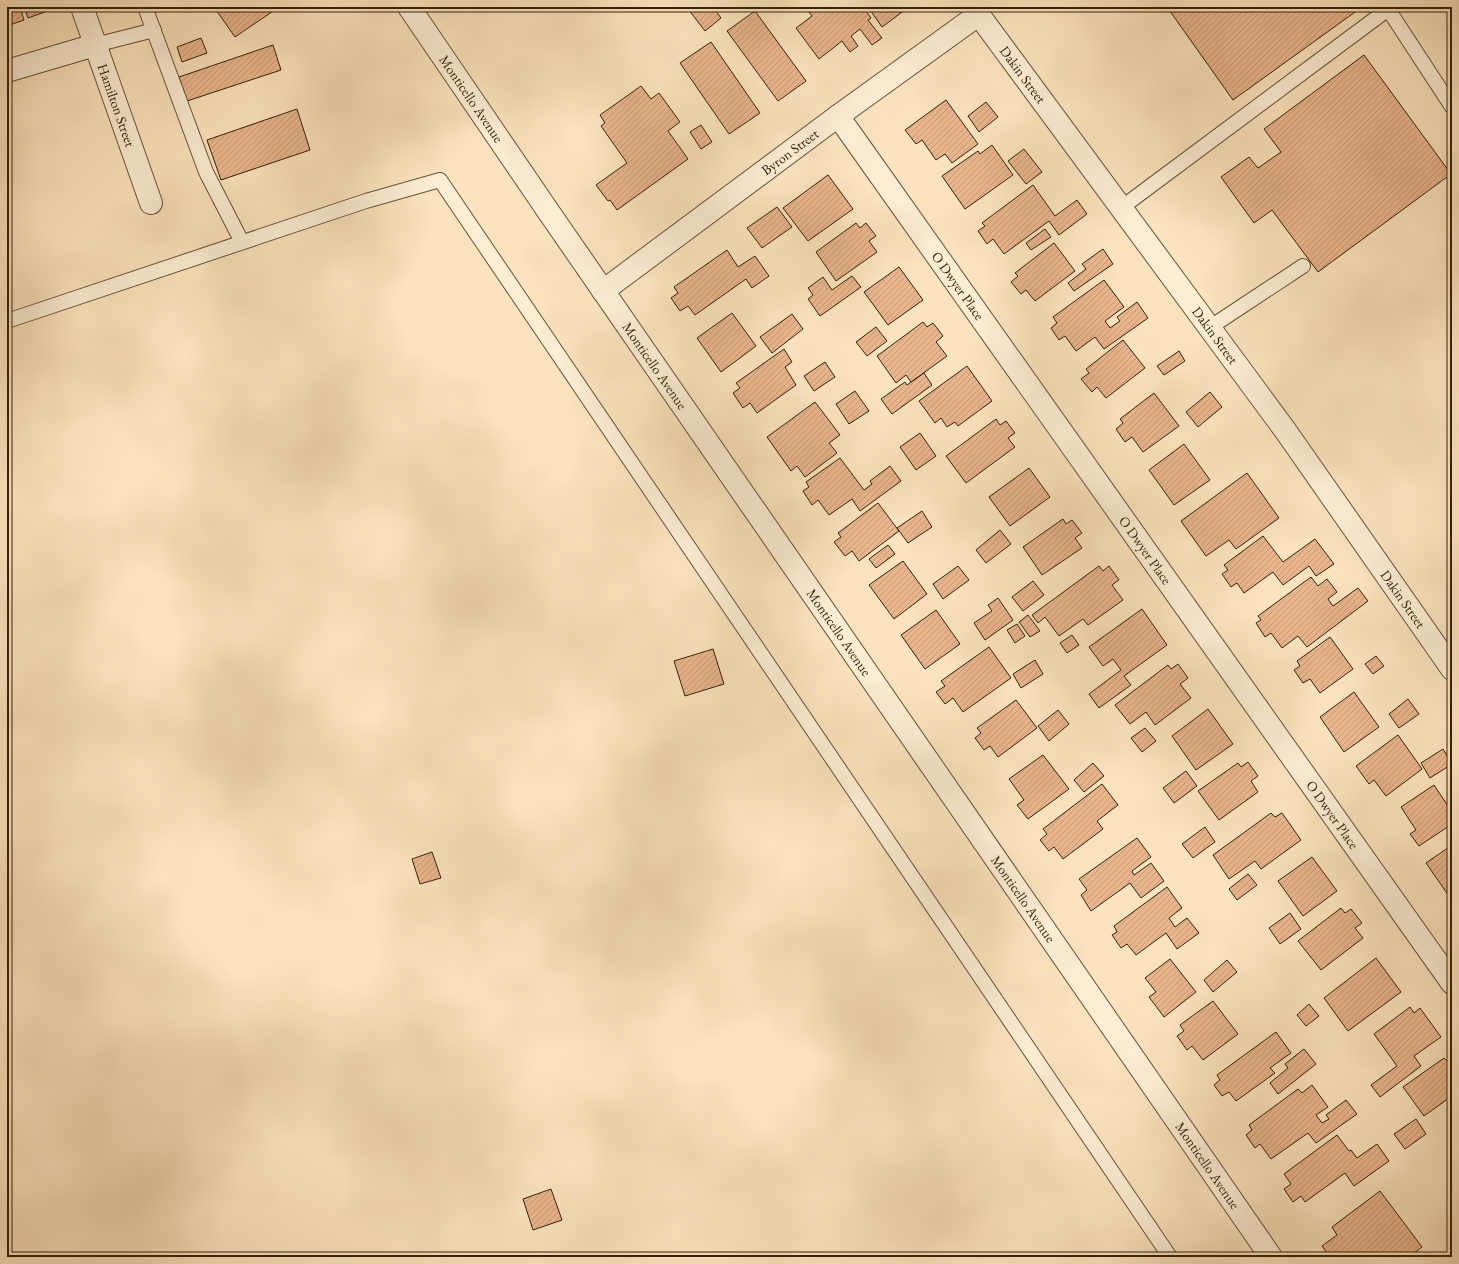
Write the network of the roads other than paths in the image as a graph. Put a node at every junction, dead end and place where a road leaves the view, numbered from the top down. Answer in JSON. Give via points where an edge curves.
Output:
{"nodes":[{"id":1,"x":82,"y":7,"type":"edge"},
{"id":2,"x":145,"y":7,"type":"edge"},
{"id":3,"x":408,"y":7,"type":"edge"},
{"id":4,"x":1390,"y":8,"type":"edge"},
{"id":5,"x":976,"y":11,"type":"edge"},
{"id":6,"x":154,"y":30,"type":"junction"},
{"id":7,"x":95,"y":45,"type":"junction"},
{"id":8,"x":7,"y":71,"type":"edge"},
{"id":9,"x":1452,"y":107,"type":"edge"},
{"id":10,"x":838,"y":116,"type":"junction"},
{"id":11,"x":151,"y":203,"type":"dead end"},
{"id":12,"x":1121,"y":208,"type":"junction"},
{"id":13,"x":242,"y":242,"type":"junction"},
{"id":14,"x":1303,"y":266,"type":"dead end"},
{"id":15,"x":603,"y":291,"type":"junction"},
{"id":16,"x":7,"y":321,"type":"edge"},
{"id":17,"x":1209,"y":328,"type":"junction"},
{"id":18,"x":1452,"y":669,"type":"edge"},
{"id":19,"x":1452,"y":984,"type":"edge"},
{"id":20,"x":1170,"y":1257,"type":"edge"},
{"id":21,"x":1270,"y":1257,"type":"edge"}],
"edges":[{"from":1,"to":7,"type":"street","name":"Hamilton Street"},
{"from":2,"to":6,"type":"lane"},
{"from":3,"to":15,"type":"street","name":"Monticello Avenue"},
{"from":4,"to":9,"type":"lane"},
{"from":4,"to":12,"type":"lane"},
{"from":5,"to":10,"type":"street","name":"Byron Street"},
{"from":5,"to":12,"type":"street","name":"Dakin Street"},
{"from":6,"to":7,"type":"lane"},
{"from":6,"to":13,"type":"lane","via":[[206,172]]},
{"from":7,"to":8,"type":"street"},
{"from":7,"to":11,"type":"street","name":"Hamilton Street"},
{"from":10,"to":15,"type":"street","name":"Byron Street"},
{"from":10,"to":19,"type":"street","name":"O Dwyer Place"},
{"from":12,"to":17,"type":"street","name":"Dakin Street"},
{"from":13,"to":16,"type":"lane"},
{"from":13,"to":20,"type":"lane","via":[[366,201],[440,180]]},
{"from":14,"to":17,"type":"lane"},
{"from":15,"to":21,"type":"street","name":"Monticello Avenue"},
{"from":17,"to":18,"type":"street","name":"Dakin Street","via":[[1285,430]]}]}
